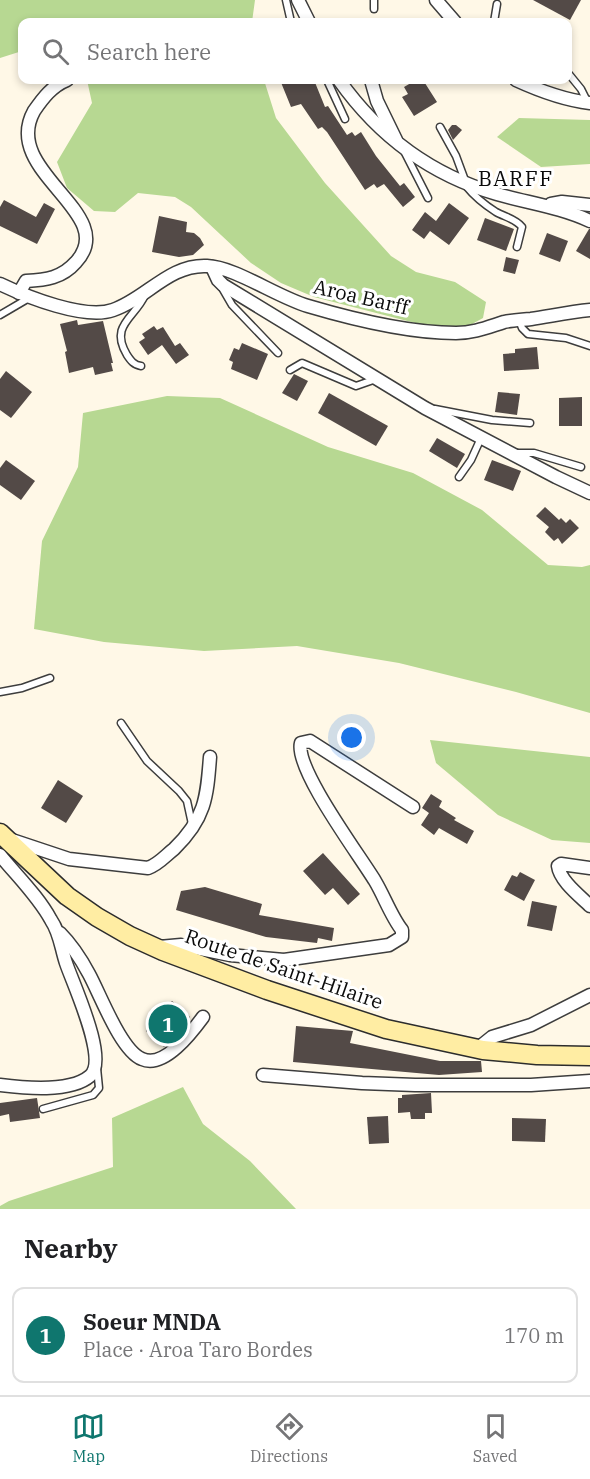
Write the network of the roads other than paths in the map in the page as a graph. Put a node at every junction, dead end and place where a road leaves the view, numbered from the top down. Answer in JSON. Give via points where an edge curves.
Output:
{"nodes":[{"id":1,"x":286,"y":0,"type":"edge"},
{"id":2,"x":298,"y":0,"type":"edge"},
{"id":3,"x":374,"y":0,"type":"edge"},
{"id":4,"x":436,"y":0,"type":"edge"},
{"id":5,"x":497,"y":4,"type":"dead end"},
{"id":6,"x":374,"y":9,"type":"dead end"},
{"id":7,"x":290,"y":18,"type":"edge"},
{"id":8,"x":307,"y":18,"type":"edge"},
{"id":9,"x":452,"y":18,"type":"edge"},
{"id":10,"x":495,"y":18,"type":"edge"},
{"id":11,"x":572,"y":79,"type":"edge"},
{"id":12,"x":59,"y":84,"type":"edge"},
{"id":13,"x":329,"y":84,"type":"edge"},
{"id":14,"x":342,"y":84,"type":"edge"},
{"id":15,"x":372,"y":84,"type":"edge"},
{"id":16,"x":525,"y":84,"type":"edge"},
{"id":17,"x":589,"y":103,"type":"edge"},
{"id":18,"x":345,"y":119,"type":"dead end"},
{"id":19,"x":440,"y":127,"type":"dead end"},
{"id":20,"x":399,"y":143,"type":"junction"},
{"id":21,"x":465,"y":183,"type":"junction"},
{"id":22,"x":428,"y":198,"type":"dead end"},
{"id":23,"x":590,"y":205,"type":"edge"},
{"id":24,"x":544,"y":206,"type":"junction"},
{"id":25,"x":590,"y":221,"type":"edge"},
{"id":26,"x":517,"y":247,"type":"dead end"},
{"id":27,"x":212,"y":267,"type":"junction"},
{"id":28,"x":218,"y":280,"type":"junction"},
{"id":29,"x":0,"y":284,"type":"edge"},
{"id":30,"x":146,"y":291,"type":"junction"},
{"id":31,"x":24,"y":295,"type":"junction"},
{"id":32,"x":590,"y":310,"type":"edge"},
{"id":33,"x":0,"y":315,"type":"edge"},
{"id":34,"x":519,"y":320,"type":"junction"},
{"id":35,"x":590,"y":345,"type":"edge"},
{"id":36,"x":278,"y":353,"type":"dead end"},
{"id":37,"x":141,"y":366,"type":"dead end"},
{"id":38,"x":290,"y":370,"type":"dead end"},
{"id":39,"x":376,"y":379,"type":"junction"},
{"id":40,"x":425,"y":408,"type":"junction"},
{"id":41,"x":530,"y":423,"type":"dead end"},
{"id":42,"x":481,"y":438,"type":"junction"},
{"id":43,"x":512,"y":453,"type":"junction"},
{"id":44,"x":581,"y":467,"type":"dead end"},
{"id":45,"x":459,"y":477,"type":"dead end"},
{"id":46,"x":590,"y":493,"type":"edge"},
{"id":47,"x":50,"y":678,"type":"dead end"},
{"id":48,"x":0,"y":692,"type":"edge"},
{"id":49,"x":121,"y":723,"type":"dead end"},
{"id":50,"x":210,"y":757,"type":"dead end"},
{"id":51,"x":413,"y":807,"type":"dead end"},
{"id":52,"x":193,"y":827,"type":"junction"},
{"id":53,"x":3,"y":842,"type":"edge"},
{"id":54,"x":590,"y":868,"type":"edge"},
{"id":55,"x":590,"y":906,"type":"edge"},
{"id":56,"x":57,"y":930,"type":"junction"},
{"id":57,"x":156,"y":948,"type":"junction"},
{"id":58,"x":590,"y":995,"type":"edge"},
{"id":59,"x":203,"y":1017,"type":"dead end"},
{"id":60,"x":477,"y":1049,"type":"junction"},
{"id":61,"x":590,"y":1056,"type":"edge"},
{"id":62,"x":96,"y":1059,"type":"junction"},
{"id":63,"x":263,"y":1075,"type":"dead end"},
{"id":64,"x":590,"y":1081,"type":"edge"},
{"id":65,"x":0,"y":1085,"type":"edge"},
{"id":66,"x":43,"y":1109,"type":"dead end"}],
"edges":[{"from":1,"to":7,"type":"lane"},
{"from":2,"to":8,"type":"street"},
{"from":3,"to":6,"type":"lane"},
{"from":4,"to":9,"type":"street"},
{"from":5,"to":10,"type":"lane"},
{"from":11,"to":17,"type":"lane"},
{"from":12,"to":31,"type":"street","via":[[40,102],[25,127],[24,138],[32,160],[77,217],[86,239],[81,257],[72,267],[47,280],[26,280]]},
{"from":13,"to":18,"type":"lane"},
{"from":14,"to":20,"type":"street","via":[[368,117]]},
{"from":15,"to":20,"type":"street"},
{"from":16,"to":17,"type":"street"},
{"from":19,"to":21,"type":"lane"},
{"from":20,"to":21,"type":"street","via":[[434,168]]},
{"from":20,"to":22,"type":"lane"},
{"from":21,"to":24,"type":"street"},
{"from":21,"to":26,"type":"lane","via":[[484,204],[518,222],[522,227]]},
{"from":23,"to":24,"type":"street","via":[[562,202]]},
{"from":24,"to":25,"type":"street"},
{"from":27,"to":28,"type":"street"},
{"from":27,"to":30,"type":"street","name":"Aroa Barff","via":[[187,269]]},
{"from":27,"to":34,"type":"street","name":"Aroa Barff","via":[[306,306],[406,328],[456,333]]},
{"from":28,"to":36,"type":"lane","via":[[232,305]]},
{"from":28,"to":39,"type":"street"},
{"from":29,"to":31,"type":"street","name":"Aroa Barff"},
{"from":30,"to":31,"type":"street","name":"Aroa Barff","via":[[114,310],[100,313]]},
{"from":30,"to":37,"type":"lane","name":"Aroa Barff","via":[[121,330],[120,339],[134,365]]},
{"from":31,"to":33,"type":"lane"},
{"from":32,"to":34,"type":"street","name":"Aroa Barff"},
{"from":34,"to":35,"type":"lane","via":[[528,334]]},
{"from":38,"to":39,"type":"lane","via":[[302,363],[356,386]]},
{"from":39,"to":40,"type":"street"},
{"from":40,"to":41,"type":"lane"},
{"from":40,"to":42,"type":"street"},
{"from":42,"to":43,"type":"street"},
{"from":42,"to":45,"type":"lane"},
{"from":43,"to":44,"type":"lane","via":[[534,453]]},
{"from":43,"to":46,"type":"street"},
{"from":47,"to":48,"type":"lane"},
{"from":49,"to":52,"type":"lane","via":[[147,761],[187,801]]},
{"from":50,"to":52,"type":"street","via":[[207,796]]},
{"from":51,"to":57,"type":"street","via":[[310,741],[301,743],[300,756],[324,804],[373,878],[402,930],[402,937],[389,945],[284,960],[181,945]]},
{"from":52,"to":53,"type":"street","via":[[158,864],[148,868],[69,859],[24,843]]},
{"from":53,"to":56,"type":"street"},
{"from":53,"to":57,"type":"main road","name":"Route de Saint-Hilaire","via":[[98,918]]},
{"from":54,"to":55,"type":"street","via":[[561,864],[558,867]]},
{"from":56,"to":59,"type":"street","via":[[78,955],[123,1039],[140,1059],[149,1061],[169,1053]]},
{"from":56,"to":62,"type":"street"},
{"from":57,"to":60,"type":"main road","name":"Route de Saint-Hilaire","via":[[386,1029]]},
{"from":58,"to":60,"type":"street","via":[[531,1024],[492,1037]]},
{"from":60,"to":61,"type":"main road","name":"Route de Saint-Hilaire"},
{"from":62,"to":65,"type":"street","via":[[91,1075],[66,1085]]},
{"from":62,"to":66,"type":"lane","via":[[99,1083],[93,1095]]},
{"from":63,"to":64,"type":"street","via":[[362,1083],[531,1085]]}]}
